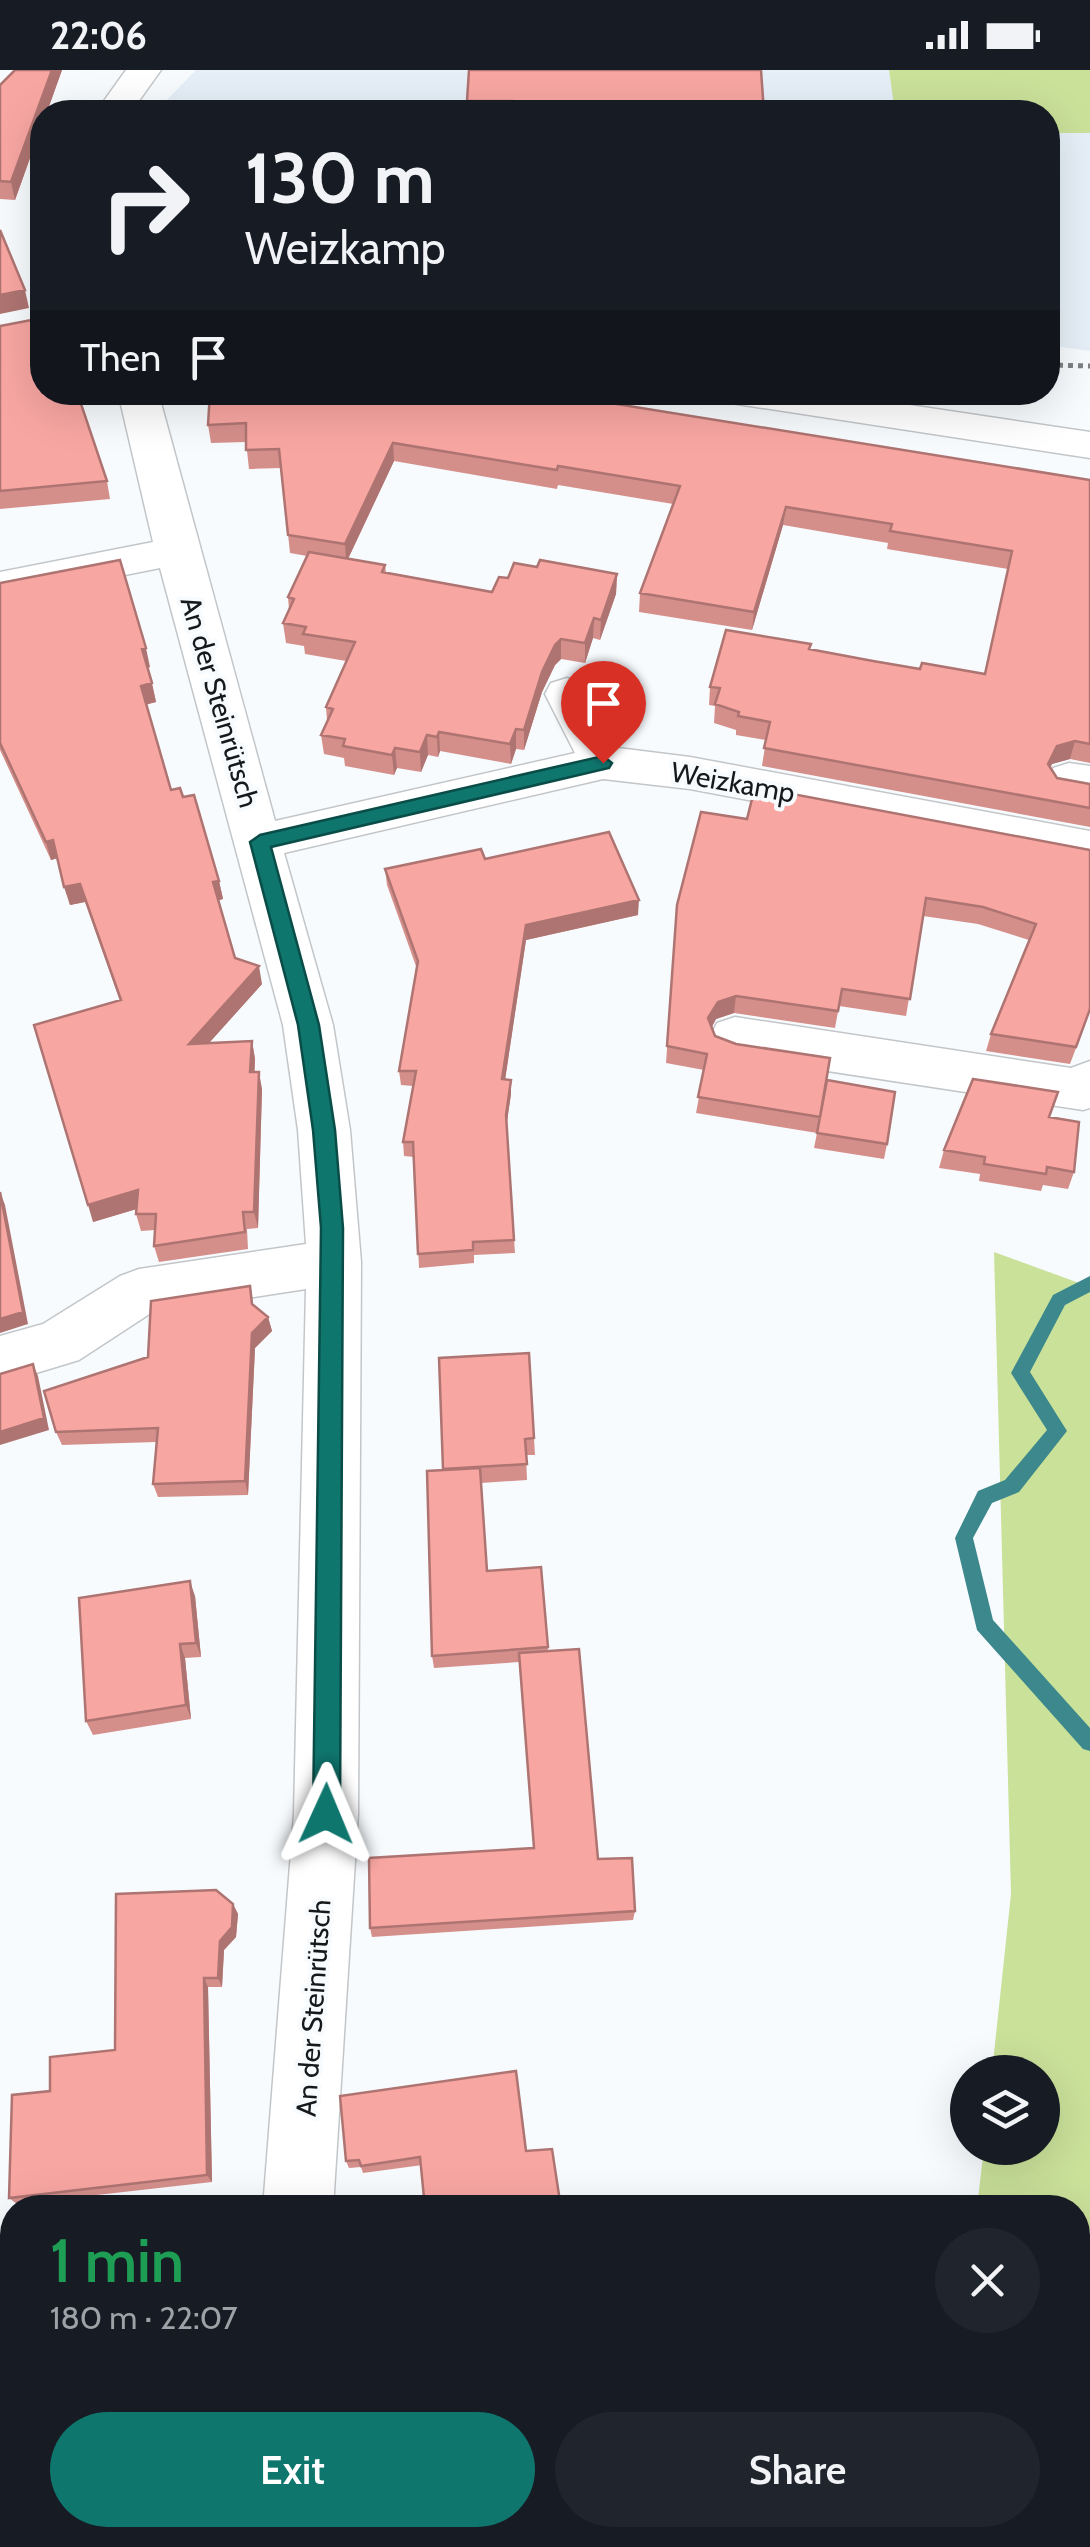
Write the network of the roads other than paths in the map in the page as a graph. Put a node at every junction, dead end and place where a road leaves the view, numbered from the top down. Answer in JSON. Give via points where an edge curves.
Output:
{"nodes":[{"id":1,"x":135,"y":72,"type":"edge"},
{"id":2,"x":120,"y":100,"type":"edge"},
{"id":3,"x":141,"y":405,"type":"edge"},
{"id":4,"x":824,"y":405,"type":"edge"},
{"id":5,"x":1090,"y":444,"type":"edge"},
{"id":6,"x":176,"y":551,"type":"junction"},
{"id":7,"x":0,"y":586,"type":"edge"},
{"id":8,"x":566,"y":694,"type":"dead end"},
{"id":9,"x":603,"y":763,"type":"junction"},
{"id":10,"x":260,"y":842,"type":"junction"},
{"id":11,"x":1090,"y":848,"type":"edge"},
{"id":12,"x":735,"y":1036,"type":"dead end"},
{"id":13,"x":1090,"y":1080,"type":"edge"},
{"id":14,"x":334,"y":1262,"type":"junction"},
{"id":15,"x":0,"y":1360,"type":"edge"},
{"id":16,"x":299,"y":2195,"type":"edge"}],
"edges":[{"from":1,"to":2,"type":"street"},
{"from":3,"to":6,"type":"street","name":"An der Steinrütsch"},
{"from":4,"to":5,"type":"street"},
{"from":6,"to":7,"type":"street"},
{"from":6,"to":10,"type":"street","name":"An der Steinrütsch"},
{"from":8,"to":9,"type":"street"},
{"from":9,"to":10,"type":"street","name":"Weizkamp"},
{"from":9,"to":11,"type":"street","name":"Weizkamp","via":[[690,773]]},
{"from":10,"to":14,"type":"street","name":"An der Steinrütsch","via":[[308,1025]]},
{"from":12,"to":13,"type":"street","via":[[1083,1090]]},
{"from":14,"to":15,"type":"street","via":[[138,1292],[59,1343]]},
{"from":14,"to":16,"type":"street","name":"An der Steinrütsch","via":[[326,1814]]}]}
